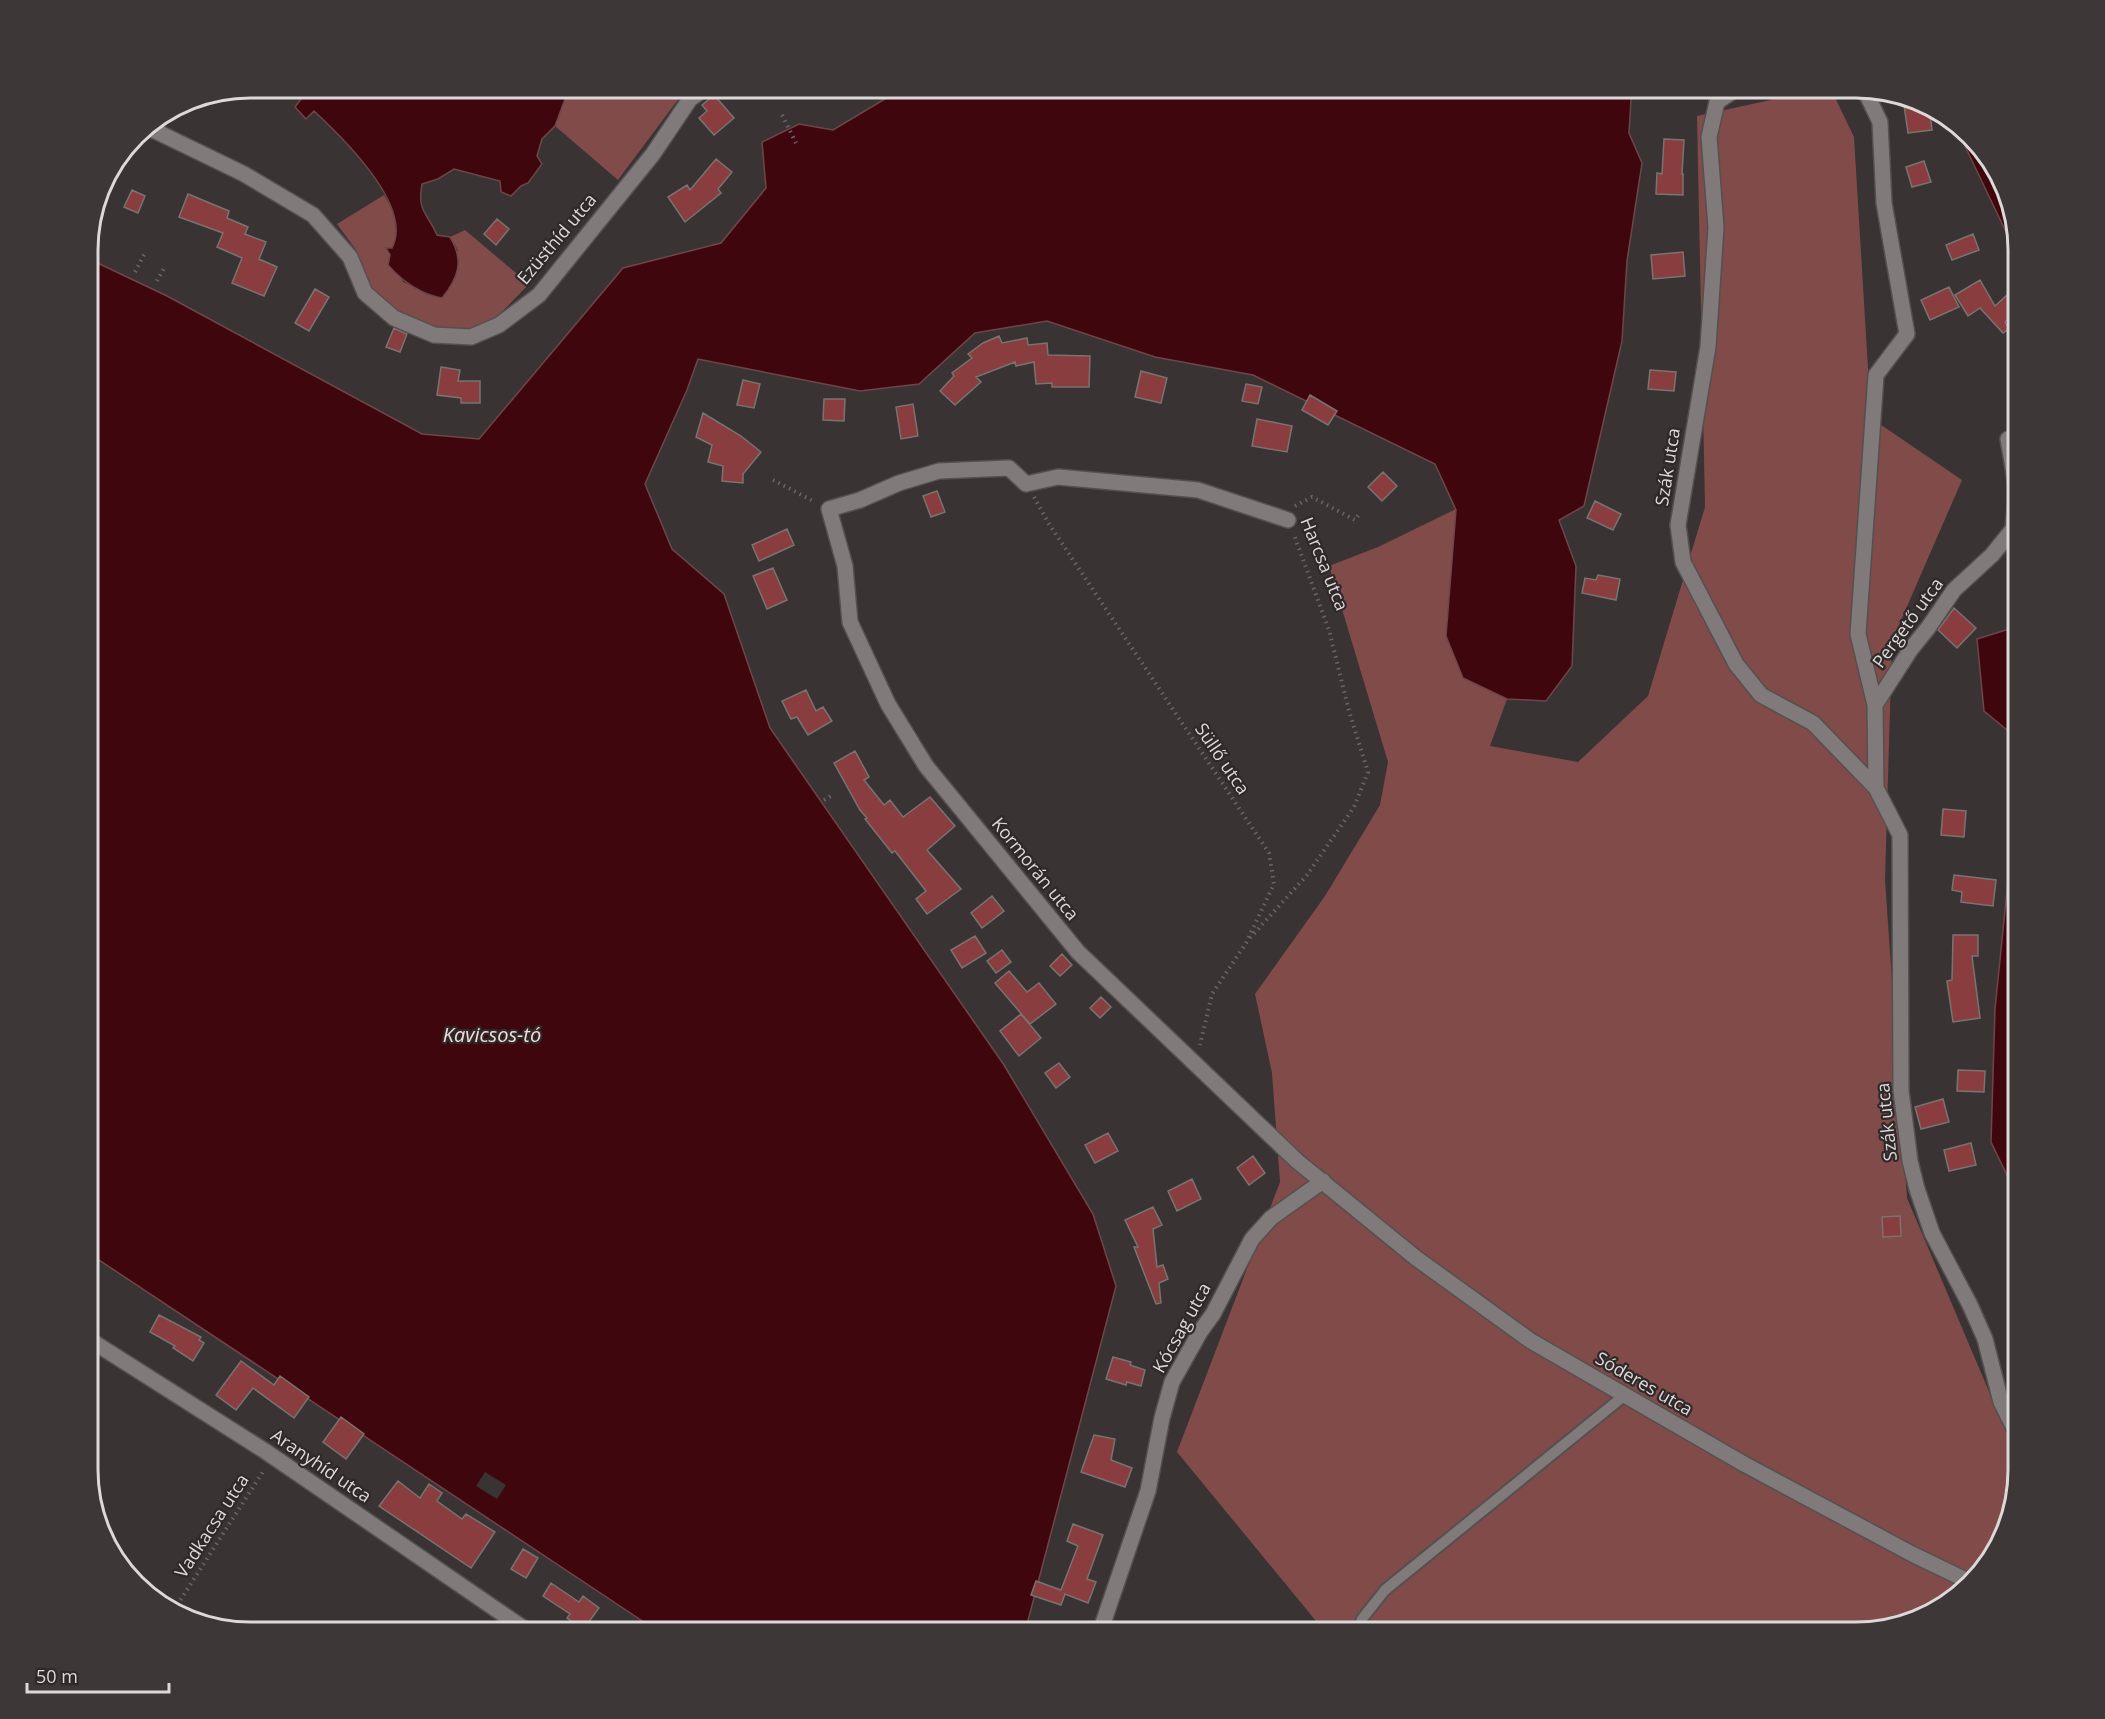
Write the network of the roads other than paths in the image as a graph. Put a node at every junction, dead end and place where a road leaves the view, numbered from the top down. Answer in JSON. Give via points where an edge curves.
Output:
{"nodes":[{"id":1,"x":691,"y":98,"type":"edge"},
{"id":2,"x":1723,"y":98,"type":"edge"},
{"id":3,"x":1869,"y":99,"type":"edge"},
{"id":4,"x":155,"y":130,"type":"edge"},
{"id":5,"x":1026,"y":484,"type":"joint"},
{"id":6,"x":1288,"y":520,"type":"road end"},
{"id":7,"x":2008,"y":535,"type":"edge"},
{"id":8,"x":1875,"y":705,"type":"junction"},
{"id":9,"x":1876,"y":788,"type":"junction"},
{"id":10,"x":1323,"y":1181,"type":"junction"},
{"id":11,"x":98,"y":1345,"type":"edge"},
{"id":12,"x":1625,"y":1395,"type":"junction"},
{"id":13,"x":2008,"y":1416,"type":"edge"},
{"id":14,"x":1962,"y":1578,"type":"edge"},
{"id":15,"x":514,"y":1622,"type":"edge"},
{"id":16,"x":1103,"y":1622,"type":"edge"},
{"id":17,"x":1361,"y":1622,"type":"edge"}],
"edges":[{"from":1,"to":4,"type":"street","name":"Ezüsthíd utca","via":[[653,154],[539,295],[499,325],[471,337],[434,335],[394,318],[365,293],[350,257],[313,215],[244,174]]},
{"from":2,"to":9,"type":"street","name":"Szák utca","via":[[1717,102],[1709,137],[1716,227],[1708,347],[1678,525],[1683,562],[1736,664],[1761,695],[1813,723]]},
{"from":3,"to":8,"type":"street","name":"Szák utca","via":[[1880,122],[1884,203],[1907,334],[1876,375],[1858,634]]},
{"from":5,"to":6,"type":"street","name":"Harcsa utca","via":[[1058,477],[1198,490]]},
{"from":5,"to":10,"type":"street","name":"Kormorán utca","via":[[1009,468],[939,471],[829,509],[845,566],[850,622],[888,704],[926,766],[1078,952],[1297,1161]]},
{"from":7,"to":8,"type":"street","name":"Pergető utca","via":[[1954,590]]},
{"from":8,"to":9,"type":"street","name":"Szák utca"},
{"from":9,"to":13,"type":"street","name":"Szák utca","via":[[1900,835],[1901,1091],[1910,1161],[1932,1233],[1985,1339]]},
{"from":10,"to":12,"type":"street","name":"Sóderes utca","via":[[1416,1258],[1531,1341]]},
{"from":10,"to":16,"type":"street","name":"Kócsag utca","via":[[1271,1218],[1252,1239],[1214,1314],[1172,1382],[1148,1491]]},
{"from":11,"to":15,"type":"street","name":"Aranyhíd utca","via":[[272,1456]]},
{"from":12,"to":14,"type":"street","name":"Sóderes utca","via":[[1744,1464]]},
{"from":12,"to":17,"type":"lane","via":[[1386,1590]]}]}
